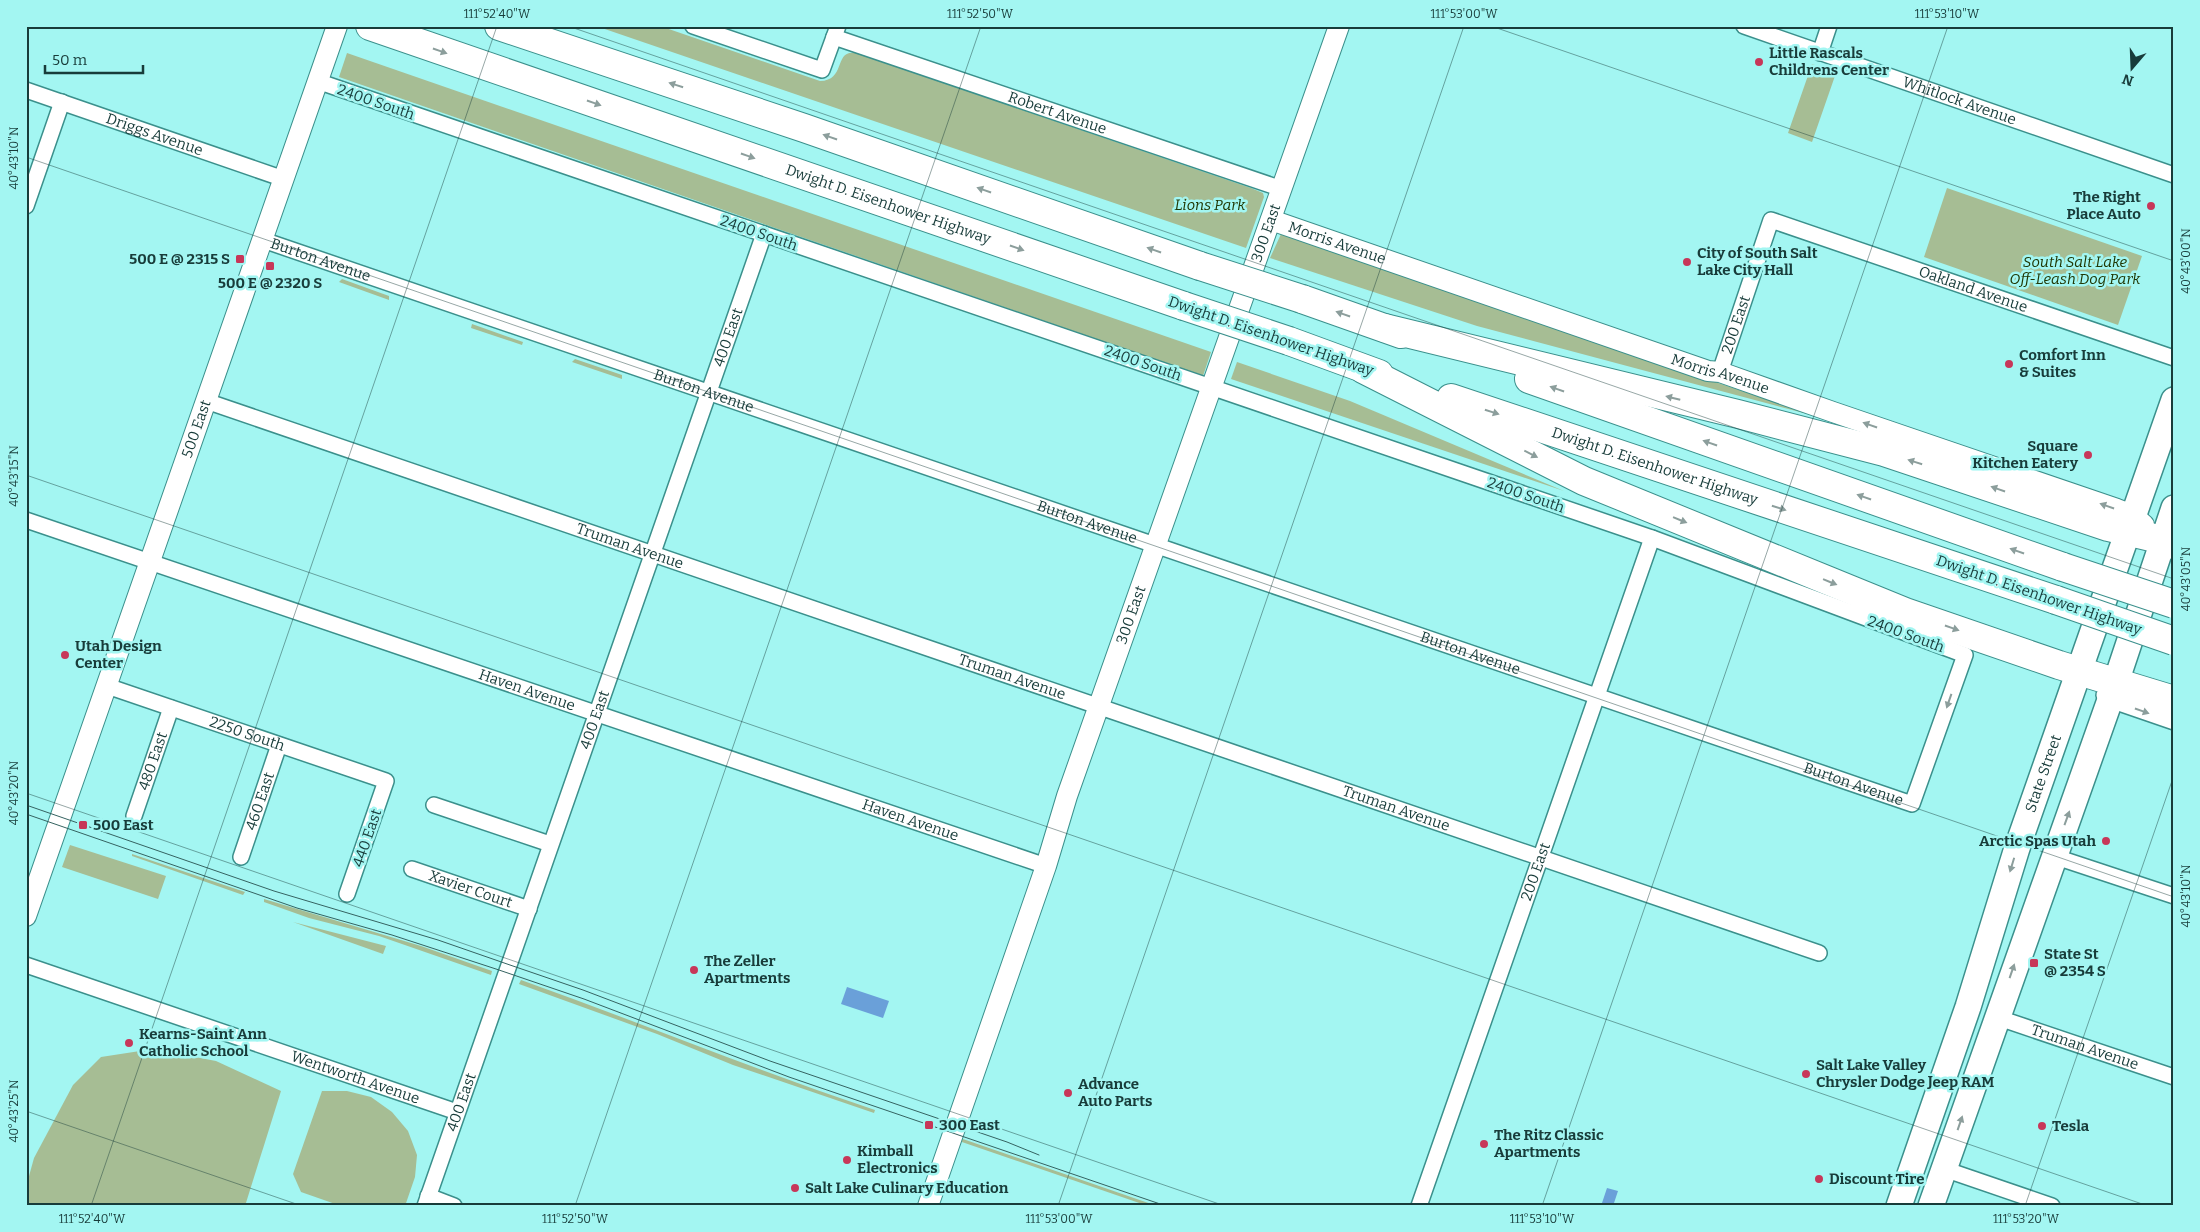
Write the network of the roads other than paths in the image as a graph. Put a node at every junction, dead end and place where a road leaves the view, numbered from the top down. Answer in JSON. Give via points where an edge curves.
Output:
{"nodes":[{"id":1,"x":337,"y":26,"type":"edge"},
{"id":2,"x":499,"y":26,"type":"edge"},
{"id":3,"x":693,"y":26,"type":"edge"},
{"id":4,"x":1339,"y":26,"type":"edge"},
{"id":5,"x":1744,"y":26,"type":"edge"},
{"id":6,"x":1829,"y":26,"type":"edge"},
{"id":7,"x":382,"y":31,"type":"edge"},
{"id":8,"x":836,"y":32,"type":"edge"},
{"id":9,"x":1820,"y":52,"type":"junction"},
{"id":10,"x":317,"y":81,"type":"junction"},
{"id":11,"x":26,"y":90,"type":"edge"},
{"id":12,"x":62,"y":102,"type":"junction"},
{"id":13,"x":2174,"y":175,"type":"edge"},
{"id":14,"x":284,"y":179,"type":"junction"},
{"id":15,"x":1282,"y":189,"type":"junction"},
{"id":16,"x":26,"y":206,"type":"edge"},
{"id":17,"x":1271,"y":220,"type":"junction"},
{"id":18,"x":1771,"y":220,"type":"joint"},
{"id":19,"x":764,"y":234,"type":"junction"},
{"id":20,"x":263,"y":240,"type":"junction"},
{"id":21,"x":1385,"y":328,"type":"junction"},
{"id":22,"x":2174,"y":358,"type":"edge"},
{"id":23,"x":1363,"y":369,"type":"junction"},
{"id":24,"x":1720,"y":372,"type":"junction"},
{"id":25,"x":1212,"y":386,"type":"junction"},
{"id":26,"x":709,"y":392,"type":"junction"},
{"id":27,"x":2174,"y":400,"type":"edge"},
{"id":28,"x":206,"y":401,"type":"junction"},
{"id":29,"x":2174,"y":508,"type":"edge"},
{"id":30,"x":26,"y":520,"type":"edge"},
{"id":31,"x":2130,"y":523,"type":"junction"},
{"id":32,"x":1652,"y":538,"type":"junction"},
{"id":33,"x":2168,"y":542,"type":"edge"},
{"id":34,"x":1156,"y":545,"type":"junction"},
{"id":35,"x":653,"y":554,"type":"junction"},
{"id":36,"x":150,"y":563,"type":"junction"},
{"id":37,"x":2174,"y":604,"type":"edge"},
{"id":38,"x":2174,"y":640,"type":"edge"},
{"id":39,"x":2079,"y":672,"type":"junction"},
{"id":40,"x":107,"y":686,"type":"junction"},
{"id":41,"x":2113,"y":691,"type":"junction"},
{"id":42,"x":1597,"y":696,"type":"junction"},
{"id":43,"x":2174,"y":700,"type":"edge"},
{"id":44,"x":1099,"y":706,"type":"junction"},
{"id":45,"x":171,"y":708,"type":"junction"},
{"id":46,"x":596,"y":714,"type":"junction"},
{"id":47,"x":2174,"y":722,"type":"edge"},
{"id":48,"x":279,"y":745,"type":"junction"},
{"id":49,"x":386,"y":781,"type":"joint"},
{"id":50,"x":434,"y":804,"type":"dead end"},
{"id":51,"x":1912,"y":804,"type":"joint"},
{"id":52,"x":134,"y":816,"type":"dead end"},
{"id":53,"x":550,"y":844,"type":"junction"},
{"id":54,"x":2054,"y":856,"type":"junction"},
{"id":55,"x":241,"y":857,"type":"dead end"},
{"id":56,"x":1540,"y":858,"type":"junction"},
{"id":57,"x":1046,"y":866,"type":"junction"},
{"id":58,"x":412,"y":869,"type":"dead end"},
{"id":59,"x":347,"y":894,"type":"dead end"},
{"id":60,"x":2174,"y":896,"type":"edge"},
{"id":61,"x":529,"y":909,"type":"junction"},
{"id":62,"x":26,"y":916,"type":"edge"},
{"id":63,"x":1994,"y":921,"type":"junction"},
{"id":64,"x":1819,"y":953,"type":"dead end"},
{"id":65,"x":26,"y":965,"type":"edge"},
{"id":66,"x":1968,"y":1006,"type":"junction"},
{"id":67,"x":1996,"y":1017,"type":"junction"},
{"id":68,"x":1976,"y":1077,"type":"junction"},
{"id":69,"x":2174,"y":1077,"type":"edge"},
{"id":70,"x":457,"y":1112,"type":"junction"},
{"id":71,"x":1944,"y":1169,"type":"junction"},
{"id":72,"x":427,"y":1201,"type":"edge"},
{"id":73,"x":454,"y":1206,"type":"edge"},
{"id":74,"x":928,"y":1206,"type":"edge"},
{"id":75,"x":1419,"y":1206,"type":"edge"},
{"id":76,"x":1898,"y":1206,"type":"edge"},
{"id":77,"x":1931,"y":1206,"type":"edge"},
{"id":78,"x":2052,"y":1206,"type":"edge"}],
"edges":[{"from":1,"to":10,"type":"street","name":"500 East"},
{"from":21,"to":2,"type":"highway","one_way":true,"bridge":true},
{"from":3,"to":8,"type":"street","via":[[822,70]]},
{"from":4,"to":15,"type":"street","name":"300 East"},
{"from":5,"to":9,"type":"street","name":"Whitlock Avenue"},
{"from":6,"to":9,"type":"street"},
{"from":7,"to":23,"type":"highway","name":"Dwight D. Eisenhower Highway","one_way":true,"bridge":true},
{"from":8,"to":15,"type":"street","name":"Robert Avenue"},
{"from":9,"to":13,"type":"street","name":"Whitlock Avenue"},
{"from":10,"to":14,"type":"street","name":"500 East"},
{"from":10,"to":19,"type":"street","name":"2400 South"},
{"from":11,"to":12,"type":"street","name":"Driggs Avenue"},
{"from":12,"to":14,"type":"street","name":"Driggs Avenue"},
{"from":12,"to":16,"type":"street"},
{"from":14,"to":20,"type":"street","name":"500 East"},
{"from":15,"to":17,"type":"street","name":"300 East"},
{"from":17,"to":24,"type":"street","name":"Morris Avenue","via":[[1708,371]]},
{"from":17,"to":25,"type":"street","name":"300 East"},
{"from":18,"to":22,"type":"street","name":"Oakland Avenue"},
{"from":18,"to":24,"type":"street","name":"200 East"},
{"from":19,"to":25,"type":"street","name":"2400 South"},
{"from":19,"to":26,"type":"street","name":"400 East"},
{"from":20,"to":26,"type":"street","name":"Burton Avenue"},
{"from":20,"to":28,"type":"street","name":"500 East"},
{"from":31,"to":21,"type":"highway","one_way":true,"via":[[2108,527],[1884,452]]},
{"from":37,"to":21,"type":"highway","one_way":true,"bridge":true},
{"from":23,"to":38,"type":"highway","name":"Dwight D. Eisenhower Highway","one_way":true,"bridge":true},
{"from":23,"to":39,"type":"highway","one_way":true,"via":[[1584,481],[1906,612]]},
{"from":31,"to":24,"type":"street","name":"Morris Avenue","one_way":true},
{"from":25,"to":32,"type":"street","name":"2400 South"},
{"from":25,"to":34,"type":"street","name":"300 East"},
{"from":26,"to":34,"type":"street","name":"Burton Avenue"},
{"from":26,"to":35,"type":"street","name":"400 East"},
{"from":27,"to":31,"type":"main road","name":"State Street"},
{"from":28,"to":35,"type":"street","name":"Truman Avenue"},
{"from":28,"to":36,"type":"street","name":"500 East"},
{"from":29,"to":33,"type":"main road"},
{"from":30,"to":36,"type":"street","name":"Haven Avenue"},
{"from":31,"to":33,"type":"highway"},
{"from":31,"to":39,"type":"main road","name":"State Street"},
{"from":32,"to":42,"type":"street","name":"200 East"},
{"from":32,"to":51,"type":"street","name":"2400 South","one_way":true,"via":[[1965,655]]},
{"from":33,"to":41,"type":"main road"},
{"from":34,"to":42,"type":"street","name":"Burton Avenue"},
{"from":34,"to":44,"type":"street","name":"300 East"},
{"from":35,"to":44,"type":"street","name":"Truman Avenue"},
{"from":35,"to":46,"type":"street","name":"400 East"},
{"from":36,"to":40,"type":"street","name":"500 East"},
{"from":36,"to":46,"type":"street","name":"Haven Avenue"},
{"from":39,"to":41,"type":"highway"},
{"from":39,"to":63,"type":"main road","name":"State Street","one_way":true},
{"from":40,"to":45,"type":"street","name":"2250 South"},
{"from":40,"to":62,"type":"street","name":"500 East"},
{"from":41,"to":43,"type":"highway"},
{"from":41,"to":47,"type":"street","one_way":true},
{"from":54,"to":41,"type":"main road","one_way":true},
{"from":42,"to":51,"type":"street","name":"Burton Avenue"},
{"from":42,"to":56,"type":"street","name":"200 East"},
{"from":44,"to":56,"type":"street","name":"Truman Avenue"},
{"from":44,"to":57,"type":"street","name":"300 East"},
{"from":45,"to":48,"type":"street","name":"2250 South"},
{"from":45,"to":52,"type":"street","name":"480 East"},
{"from":46,"to":53,"type":"street","name":"400 East"},
{"from":46,"to":57,"type":"street","name":"Haven Avenue"},
{"from":48,"to":49,"type":"street","name":"2250 South"},
{"from":48,"to":55,"type":"street","name":"460 East"},
{"from":49,"to":59,"type":"street","name":"440 East"},
{"from":50,"to":53,"type":"street"},
{"from":53,"to":61,"type":"street","name":"400 East"},
{"from":54,"to":60,"type":"street"},
{"from":67,"to":54,"type":"main road","one_way":true},
{"from":56,"to":64,"type":"street","name":"Truman Avenue"},
{"from":56,"to":75,"type":"street","name":"200 East"},
{"from":57,"to":74,"type":"street","name":"300 East"},
{"from":58,"to":61,"type":"street","name":"Xavier Court"},
{"from":61,"to":70,"type":"street","name":"400 East"},
{"from":63,"to":66,"type":"main road","name":"State Street"},
{"from":63,"to":67,"type":"main road","via":[[2005,938],[1986,999]]},
{"from":65,"to":70,"type":"street","name":"Wentworth Avenue"},
{"from":66,"to":68,"type":"main road","via":[[1978,1028],[1966,1067]]},
{"from":66,"to":76,"type":"main road","name":"State Street"},
{"from":67,"to":68,"type":"main road"},
{"from":67,"to":69,"type":"street","name":"Truman Avenue"},
{"from":71,"to":68,"type":"main road","one_way":true},
{"from":70,"to":72,"type":"street","name":"400 East"},
{"from":71,"to":77,"type":"main road"},
{"from":71,"to":78,"type":"street"},
{"from":72,"to":73,"type":"street"}]}
